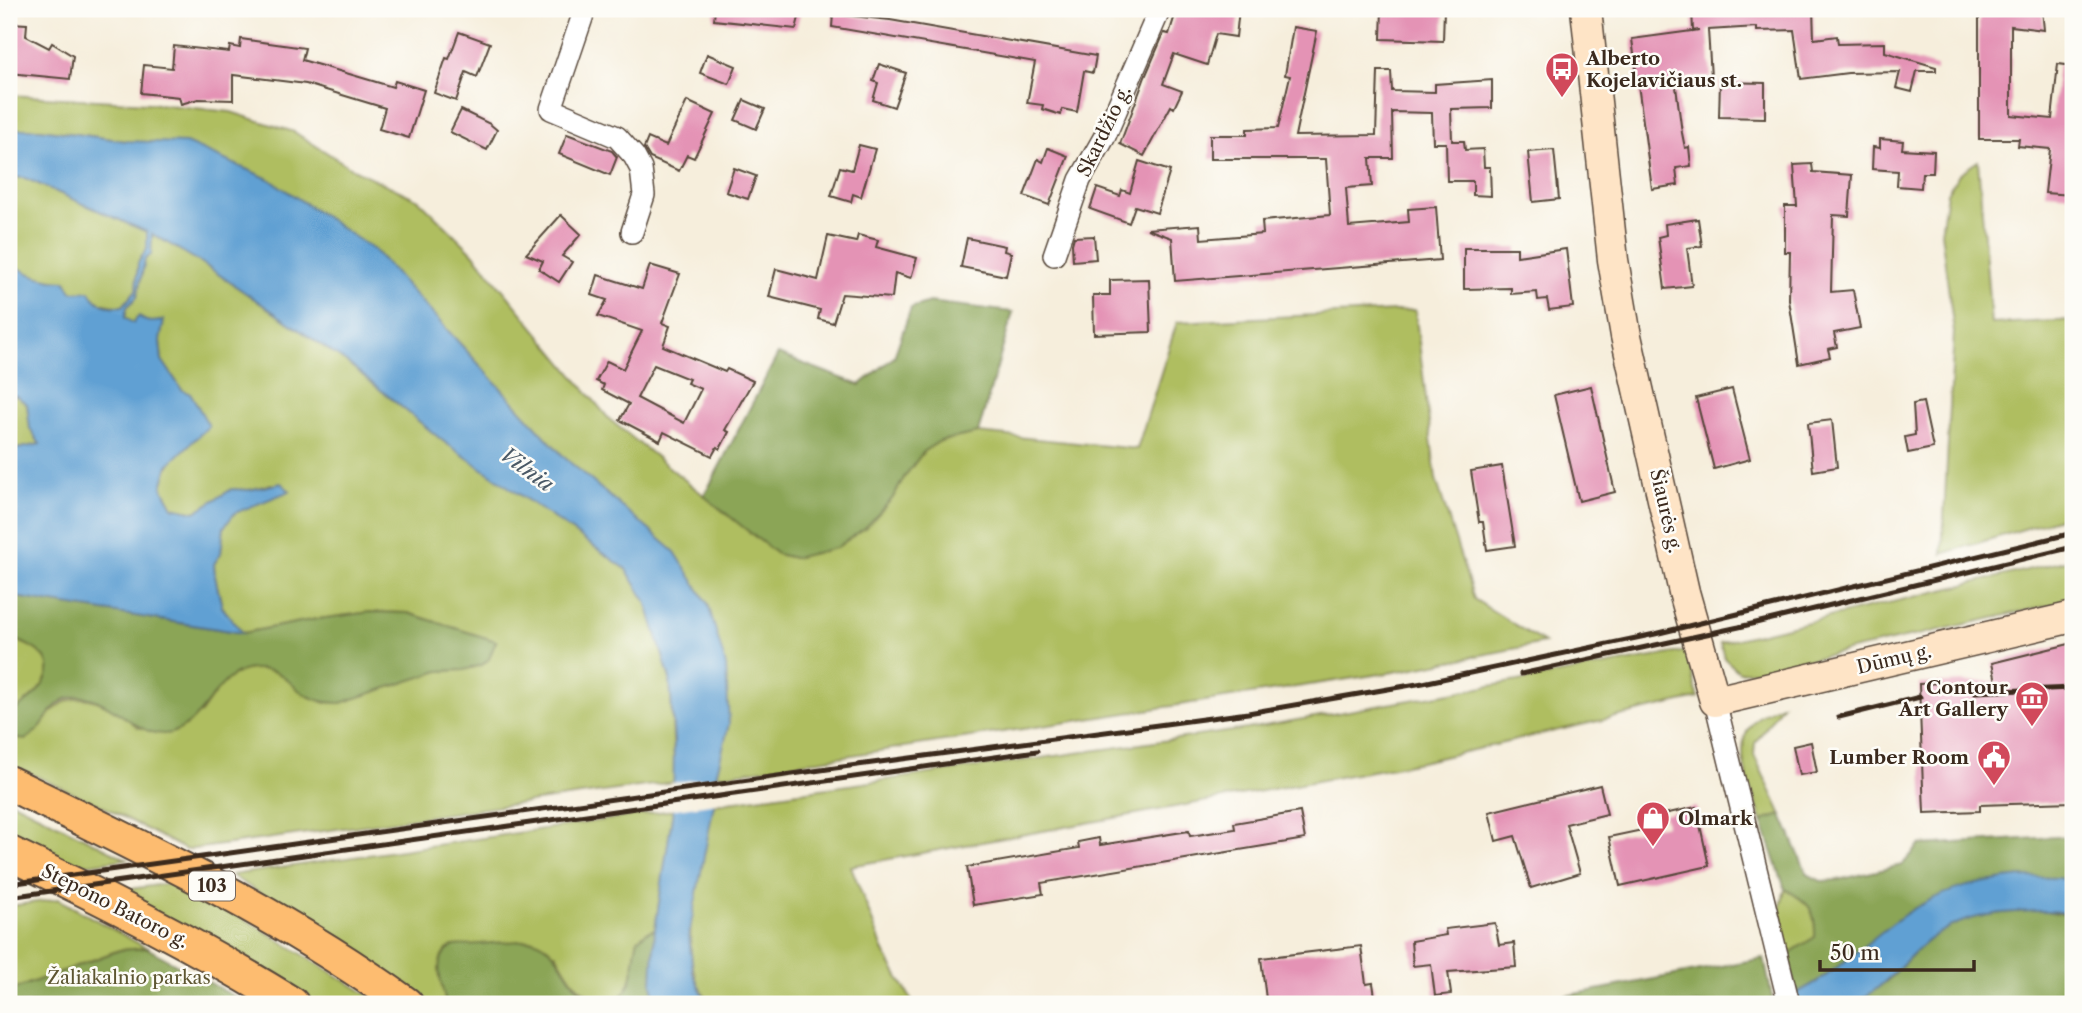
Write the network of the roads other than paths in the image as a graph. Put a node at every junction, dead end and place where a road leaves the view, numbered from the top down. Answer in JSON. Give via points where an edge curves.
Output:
{"nodes":[{"id":1,"x":586,"y":9,"type":"edge"},
{"id":2,"x":1160,"y":9,"type":"edge"},
{"id":3,"x":1586,"y":9,"type":"edge"},
{"id":4,"x":632,"y":232,"type":"dead end"},
{"id":5,"x":1054,"y":254,"type":"dead end"},
{"id":6,"x":2073,"y":617,"type":"edge"},
{"id":7,"x":1716,"y":701,"type":"junction"},
{"id":8,"x":9,"y":783,"type":"edge"},
{"id":9,"x":9,"y":853,"type":"edge"},
{"id":10,"x":292,"y":1004,"type":"edge"},
{"id":11,"x":407,"y":1004,"type":"edge"},
{"id":12,"x":1789,"y":1004,"type":"edge"}],
"edges":[{"from":1,"to":4,"type":"street","via":[[551,109],[617,136],[634,156],[644,195]]},
{"from":2,"to":5,"type":"street","name":"Skardžio g.","via":[[1105,136],[1080,180]]},
{"from":3,"to":7,"type":"main road","name":"Šiaurės g.","via":[[1608,221],[1626,337],[1684,592]]},
{"from":6,"to":7,"type":"main road","name":"Dūmų g."},
{"from":7,"to":12,"type":"street","name":"Šiaurės g."},
{"from":8,"to":11,"type":"main road","number":"103","via":[[272,918]]},
{"from":9,"to":10,"type":"main road","name":"Stepono Batoro g.","via":[[103,897]]}]}
